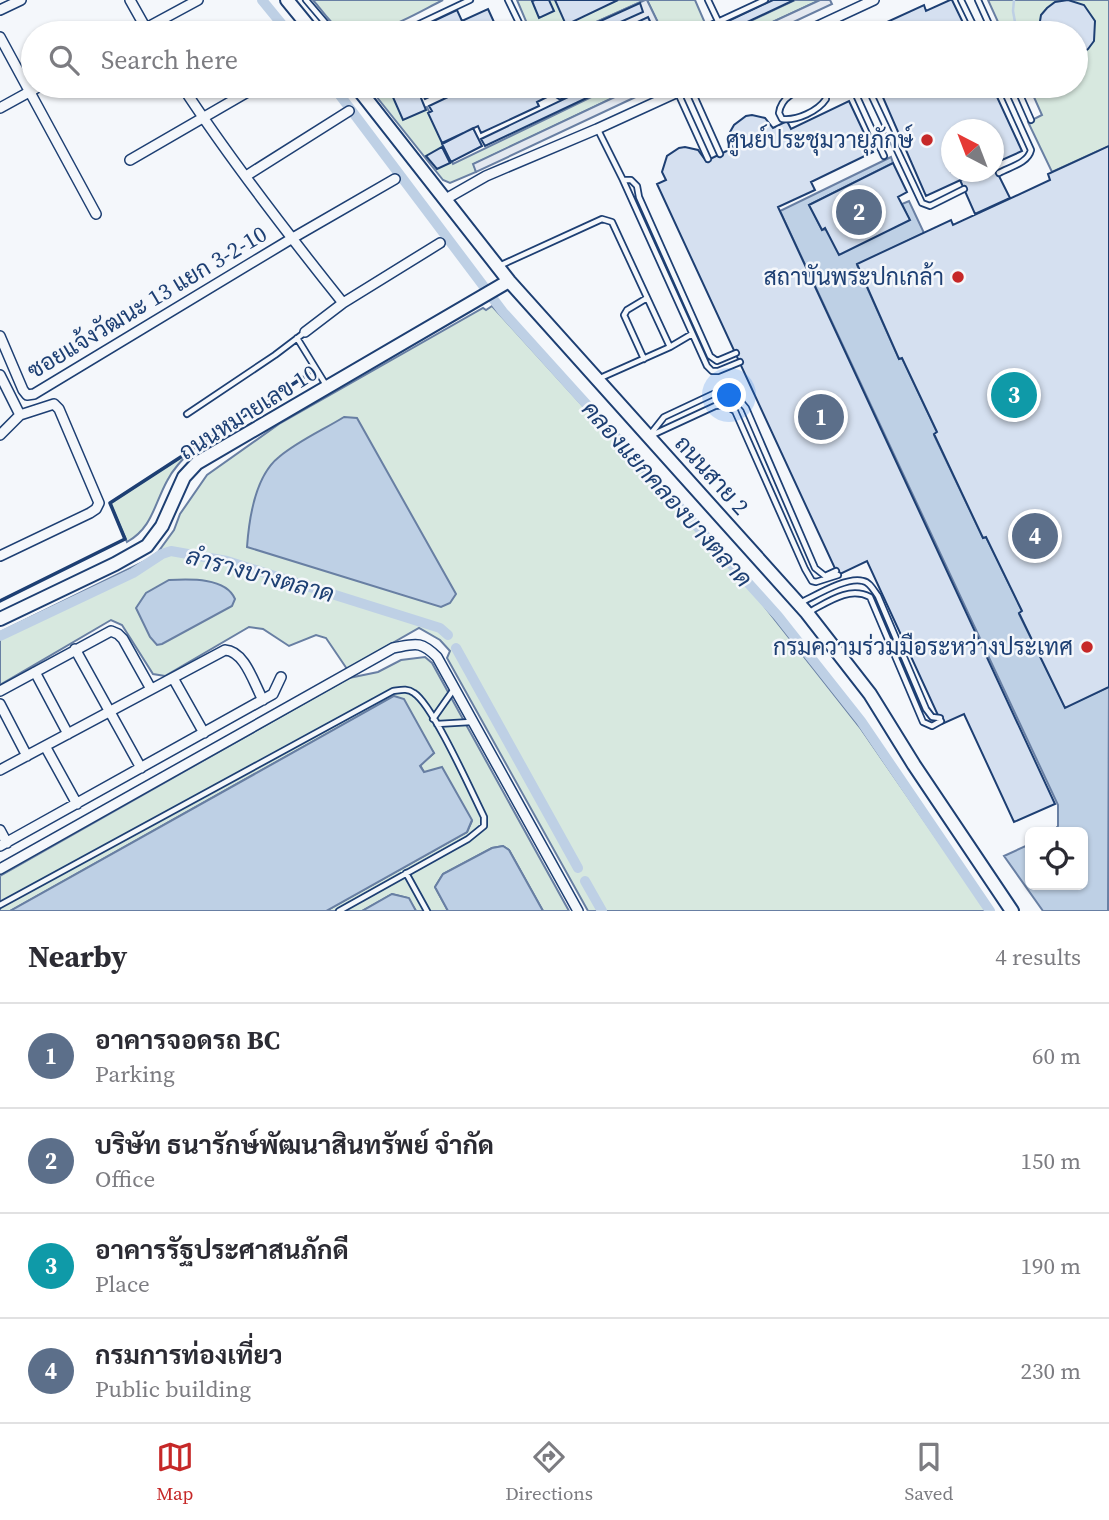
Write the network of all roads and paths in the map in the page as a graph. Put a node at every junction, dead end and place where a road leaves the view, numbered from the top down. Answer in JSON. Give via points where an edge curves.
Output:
{"nodes":[{"id":1,"x":20,"y":0,"type":"edge"},
{"id":2,"x":130,"y":0,"type":"edge"},
{"id":3,"x":198,"y":0,"type":"edge"},
{"id":4,"x":287,"y":0,"type":"edge"},
{"id":5,"x":306,"y":0,"type":"edge"},
{"id":6,"x":470,"y":0,"type":"edge"},
{"id":7,"x":508,"y":0,"type":"edge"},
{"id":8,"x":708,"y":0,"type":"edge"},
{"id":9,"x":765,"y":0,"type":"edge"},
{"id":10,"x":874,"y":0,"type":"edge"},
{"id":11,"x":961,"y":0,"type":"edge"},
{"id":12,"x":978,"y":0,"type":"edge"},
{"id":13,"x":0,"y":10,"type":"edge"},
{"id":14,"x":835,"y":18,"type":"junction"},
{"id":15,"x":139,"y":21,"type":"edge"},
{"id":16,"x":163,"y":21,"type":"edge"},
{"id":17,"x":304,"y":21,"type":"edge"},
{"id":18,"x":324,"y":21,"type":"edge"},
{"id":19,"x":425,"y":21,"type":"edge"},
{"id":20,"x":518,"y":21,"type":"edge"},
{"id":21,"x":718,"y":21,"type":"edge"},
{"id":22,"x":720,"y":21,"type":"edge"},
{"id":23,"x":829,"y":21,"type":"edge"},
{"id":24,"x":837,"y":21,"type":"edge"},
{"id":25,"x":971,"y":21,"type":"edge"},
{"id":26,"x":988,"y":21,"type":"edge"},
{"id":27,"x":0,"y":37,"type":"edge"},
{"id":28,"x":21,"y":76,"type":"edge"},
{"id":29,"x":21,"y":97,"type":"edge"},
{"id":30,"x":33,"y":98,"type":"edge"},
{"id":31,"x":190,"y":98,"type":"edge"},
{"id":32,"x":236,"y":98,"type":"edge"},
{"id":33,"x":365,"y":98,"type":"edge"},
{"id":34,"x":665,"y":98,"type":"edge"},
{"id":35,"x":681,"y":98,"type":"edge"},
{"id":36,"x":695,"y":98,"type":"edge"},
{"id":37,"x":787,"y":98,"type":"edge"},
{"id":38,"x":826,"y":98,"type":"edge"},
{"id":39,"x":857,"y":98,"type":"edge"},
{"id":40,"x":873,"y":98,"type":"edge"},
{"id":41,"x":1007,"y":98,"type":"edge"},
{"id":42,"x":1021,"y":98,"type":"edge"},
{"id":43,"x":0,"y":108,"type":"edge"},
{"id":44,"x":349,"y":111,"type":"dead end"},
{"id":45,"x":202,"y":117,"type":"junction"},
{"id":46,"x":1031,"y":120,"type":"dead end"},
{"id":47,"x":597,"y":129,"type":"junction"},
{"id":48,"x":720,"y":154,"type":"dead end"},
{"id":49,"x":884,"y":156,"type":"dead end"},
{"id":50,"x":708,"y":159,"type":"dead end"},
{"id":51,"x":130,"y":160,"type":"dead end"},
{"id":52,"x":1004,"y":170,"type":"edge"},
{"id":53,"x":246,"y":176,"type":"junction"},
{"id":54,"x":395,"y":179,"type":"dead end"},
{"id":55,"x":623,"y":180,"type":"junction"},
{"id":56,"x":964,"y":189,"type":"dead end"},
{"id":57,"x":444,"y":200,"type":"junction"},
{"id":58,"x":96,"y":214,"type":"dead end"},
{"id":59,"x":291,"y":239,"type":"junction"},
{"id":60,"x":440,"y":243,"type":"dead end"},
{"id":61,"x":498,"y":267,"type":"junction"},
{"id":62,"x":509,"y":281,"type":"junction"},
{"id":63,"x":647,"y":298,"type":"junction"},
{"id":64,"x":343,"y":303,"type":"junction"},
{"id":65,"x":692,"y":334,"type":"junction"},
{"id":66,"x":301,"y":335,"type":"junction"},
{"id":67,"x":0,"y":336,"type":"edge"},
{"id":68,"x":670,"y":347,"type":"junction"},
{"id":69,"x":736,"y":353,"type":"dead end"},
{"id":70,"x":644,"y":359,"type":"junction"},
{"id":71,"x":740,"y":362,"type":"dead end"},
{"id":72,"x":0,"y":375,"type":"edge"},
{"id":73,"x":597,"y":379,"type":"junction"},
{"id":74,"x":327,"y":387,"type":"junction"},
{"id":75,"x":724,"y":393,"type":"junction"},
{"id":76,"x":725,"y":405,"type":"junction"},
{"id":77,"x":187,"y":414,"type":"dead end"},
{"id":78,"x":20,"y":415,"type":"junction"},
{"id":79,"x":0,"y":435,"type":"edge"},
{"id":80,"x":649,"y":436,"type":"junction"},
{"id":81,"x":0,"y":556,"type":"edge"},
{"id":82,"x":861,"y":580,"type":"junction"},
{"id":83,"x":861,"y":593,"type":"junction"},
{"id":84,"x":802,"y":608,"type":"junction"},
{"id":85,"x":0,"y":619,"type":"edge"},
{"id":86,"x":75,"y":649,"type":"junction"},
{"id":87,"x":35,"y":672,"type":"junction"},
{"id":88,"x":281,"y":677,"type":"dead end"},
{"id":89,"x":173,"y":678,"type":"junction"},
{"id":90,"x":454,"y":688,"type":"junction"},
{"id":91,"x":151,"y":689,"type":"junction"},
{"id":92,"x":0,"y":691,"type":"edge"},
{"id":93,"x":263,"y":700,"type":"junction"},
{"id":94,"x":0,"y":704,"type":"edge"},
{"id":95,"x":109,"y":712,"type":"junction"},
{"id":96,"x":435,"y":721,"type":"junction"},
{"id":97,"x":473,"y":722,"type":"junction"},
{"id":98,"x":204,"y":733,"type":"junction"},
{"id":99,"x":68,"y":734,"type":"junction"},
{"id":100,"x":45,"y":746,"type":"junction"},
{"id":101,"x":27,"y":756,"type":"junction"},
{"id":102,"x":141,"y":768,"type":"junction"},
{"id":103,"x":0,"y":770,"type":"edge"},
{"id":104,"x":77,"y":804,"type":"junction"},
{"id":105,"x":0,"y":830,"type":"edge"},
{"id":106,"x":4,"y":844,"type":"edge"},
{"id":107,"x":0,"y":869,"type":"edge"},
{"id":108,"x":406,"y":873,"type":"junction"},
{"id":109,"x":0,"y":905,"type":"edge"},
{"id":110,"x":340,"y":911,"type":"edge"},
{"id":111,"x":427,"y":911,"type":"edge"},
{"id":112,"x":578,"y":911,"type":"edge"},
{"id":113,"x":1012,"y":911,"type":"edge"}],
"edges":[{"from":1,"to":13,"type":"street"},
{"from":2,"to":15,"type":"street"},
{"from":3,"to":16,"type":"street"},
{"from":4,"to":17,"type":"street"},
{"from":5,"to":18,"type":"lane"},
{"from":6,"to":19,"type":"lane"},
{"from":7,"to":20,"type":"lane"},
{"from":8,"to":21,"type":"lane"},
{"from":9,"to":22,"type":"lane"},
{"from":10,"to":14,"type":"street"},
{"from":11,"to":25,"type":"lane"},
{"from":12,"to":26,"type":"lane"},
{"from":14,"to":23,"type":"street"},
{"from":14,"to":24,"type":"lane"},
{"from":27,"to":28,"type":"street"},
{"from":29,"to":43,"type":"street"},
{"from":30,"to":58,"type":"street"},
{"from":31,"to":45,"type":"street"},
{"from":32,"to":45,"type":"street"},
{"from":33,"to":57,"type":"street","name":"ถนนสาย 2"},
{"from":34,"to":47,"type":"street"},
{"from":35,"to":50,"type":"lane"},
{"from":36,"to":48,"type":"lane"},
{"from":37,"to":38,"type":"lane","via":[[779,109],[785,119],[817,108]]},
{"from":39,"to":49,"type":"lane"},
{"from":40,"to":56,"type":"lane","via":[[922,203],[930,206]]},
{"from":41,"to":52,"type":"lane","via":[[1031,150],[1027,159]]},
{"from":42,"to":46,"type":"lane"},
{"from":44,"to":53,"type":"street"},
{"from":45,"to":51,"type":"street"},
{"from":45,"to":53,"type":"street"},
{"from":47,"to":55,"type":"lane"},
{"from":47,"to":57,"type":"street","via":[[486,176]]},
{"from":53,"to":59,"type":"street"},
{"from":54,"to":59,"type":"street"},
{"from":55,"to":65,"type":"lane"},
{"from":55,"to":69,"type":"lane","via":[[637,186],[710,356],[716,361]]},
{"from":57,"to":61,"type":"street","name":"ถนนสาย 2"},
{"from":59,"to":64,"type":"street"},
{"from":59,"to":67,"type":"street","name":"ซอยแจ้งวัฒนะ 13 แยก 3-2-10","via":[[34,394],[23,390]]},
{"from":60,"to":64,"type":"street"},
{"from":61,"to":62,"type":"street","name":"ถนนสาย 2"},
{"from":61,"to":63,"type":"lane","via":[[607,219]]},
{"from":62,"to":73,"type":"street","name":"ถนนสาย 2"},
{"from":62,"to":74,"type":"street","name":"ถนนหมายเลข 10"},
{"from":63,"to":68,"type":"lane"},
{"from":63,"to":70,"type":"lane","via":[[624,315]]},
{"from":64,"to":66,"type":"street"},
{"from":65,"to":68,"type":"lane"},
{"from":65,"to":71,"type":"lane","via":[[712,371]]},
{"from":66,"to":74,"type":"lane"},
{"from":66,"to":77,"type":"lane"},
{"from":68,"to":70,"type":"lane"},
{"from":70,"to":73,"type":"lane"},
{"from":72,"to":78,"type":"street"},
{"from":73,"to":80,"type":"street","name":"ถนนสาย 2"},
{"from":74,"to":85,"type":"street","name":"ถนนหมายเลข 10","via":[[197,463],[184,477],[148,546]]},
{"from":75,"to":76,"type":"lane"},
{"from":75,"to":76,"type":"lane","via":[[736,396],[746,408],[815,568],[825,576],[837,573],[826,580],[812,581],[804,569],[737,416]]},
{"from":75,"to":80,"type":"lane","via":[[664,417]]},
{"from":76,"to":80,"type":"lane"},
{"from":78,"to":79,"type":"street"},
{"from":78,"to":81,"type":"street","via":[[54,404],[59,409],[99,503],[90,513]]},
{"from":80,"to":84,"type":"street","name":"ถนนสาย 2"},
{"from":82,"to":83,"type":"lane"},
{"from":82,"to":83,"type":"lane","via":[[878,596],[926,709],[940,720],[932,726],[923,722],[875,606]]},
{"from":82,"to":84,"type":"lane","via":[[841,584]]},
{"from":83,"to":84,"type":"lane"},
{"from":84,"to":113,"type":"street","name":"ถนนสาย 2","via":[[870,694]]},
{"from":86,"to":87,"type":"street"},
{"from":86,"to":91,"type":"street","via":[[108,631],[118,634]]},
{"from":86,"to":95,"type":"street"},
{"from":87,"to":92,"type":"street"},
{"from":87,"to":99,"type":"street"},
{"from":88,"to":93,"type":"street","via":[[273,694]]},
{"from":89,"to":91,"type":"street"},
{"from":89,"to":93,"type":"street","via":[[230,650],[240,656]]},
{"from":89,"to":98,"type":"street"},
{"from":90,"to":96,"type":"lane"},
{"from":90,"to":97,"type":"street"},
{"from":90,"to":107,"type":"street","via":[[427,647],[417,643],[393,648]]},
{"from":91,"to":95,"type":"street"},
{"from":93,"to":98,"type":"street"},
{"from":94,"to":101,"type":"street"},
{"from":95,"to":99,"type":"street"},
{"from":95,"to":102,"type":"street"},
{"from":96,"to":97,"type":"lane"},
{"from":96,"to":108,"type":"lane","via":[[484,817],[484,826]]},
{"from":96,"to":109,"type":"lane","via":[[416,694],[405,689],[393,691]]},
{"from":97,"to":112,"type":"street"},
{"from":98,"to":102,"type":"street"},
{"from":99,"to":100,"type":"street"},
{"from":100,"to":101,"type":"street"},
{"from":100,"to":104,"type":"street"},
{"from":101,"to":103,"type":"street"},
{"from":102,"to":104,"type":"street"},
{"from":104,"to":106,"type":"street"},
{"from":105,"to":106,"type":"street"},
{"from":108,"to":110,"type":"lane"},
{"from":108,"to":111,"type":"lane"}]}
